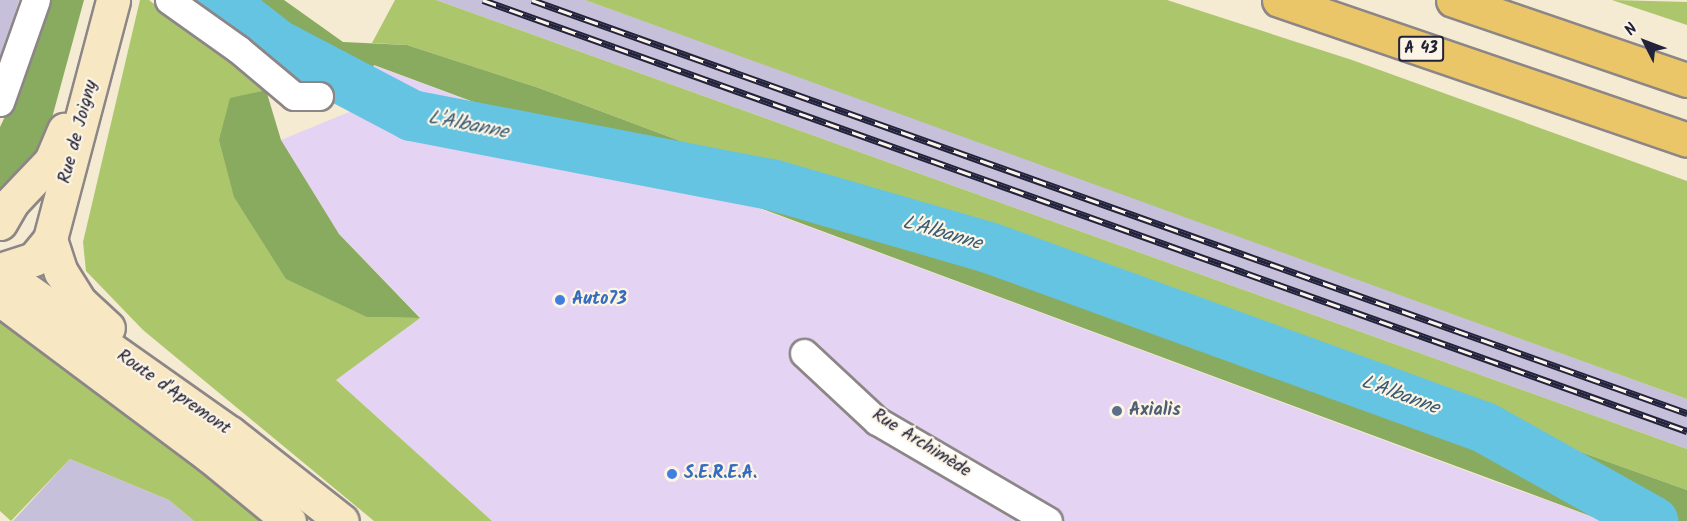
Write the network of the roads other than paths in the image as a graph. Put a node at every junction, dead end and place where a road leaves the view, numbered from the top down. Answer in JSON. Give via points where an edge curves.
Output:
{"nodes":[{"id":1,"x":36,"y":0,"type":"edge"},
{"id":2,"x":169,"y":0,"type":"edge"},
{"id":3,"x":1279,"y":0,"type":"edge"},
{"id":4,"x":1453,"y":0,"type":"edge"},
{"id":5,"x":110,"y":13,"type":"edge"},
{"id":6,"x":1687,"y":80,"type":"edge"},
{"id":7,"x":319,"y":96,"type":"dead end"},
{"id":8,"x":0,"y":102,"type":"edge"},
{"id":9,"x":1687,"y":140,"type":"edge"},
{"id":10,"x":4,"y":210,"type":"edge"},
{"id":11,"x":50,"y":239,"type":"junction"},
{"id":12,"x":0,"y":271,"type":"edge"},
{"id":13,"x":0,"y":299,"type":"edge"},
{"id":14,"x":804,"y":353,"type":"dead end"},
{"id":15,"x":230,"y":433,"type":"junction"},
{"id":16,"x":289,"y":521,"type":"edge"},
{"id":17,"x":342,"y":521,"type":"edge"},
{"id":18,"x":1048,"y":521,"type":"edge"}],
"edges":[{"from":1,"to":8,"type":"street"},
{"from":2,"to":7,"type":"street","via":[[238,49],[294,96]]},
{"from":3,"to":9,"type":"highway","number":"A 43"},
{"from":4,"to":6,"type":"highway"},
{"from":5,"to":10,"type":"main road","name":"Rue de Joigny","via":[[51,161]]},
{"from":5,"to":11,"type":"main road","name":"Rue de Joigny"},
{"from":11,"to":12,"type":"main road","name":"Rue de Joigny","via":[[34,259]]},
{"from":11,"to":15,"type":"main road","via":[[61,272],[80,303]]},
{"from":12,"to":15,"type":"main road","name":"Route d'Apremont"},
{"from":13,"to":16,"type":"main road","name":"Route d'Apremont","via":[[210,456]]},
{"from":14,"to":18,"type":"street","name":"Rue Archimède","via":[[877,421]]},
{"from":15,"to":17,"type":"main road","name":"Route d'Apremont"}]}
